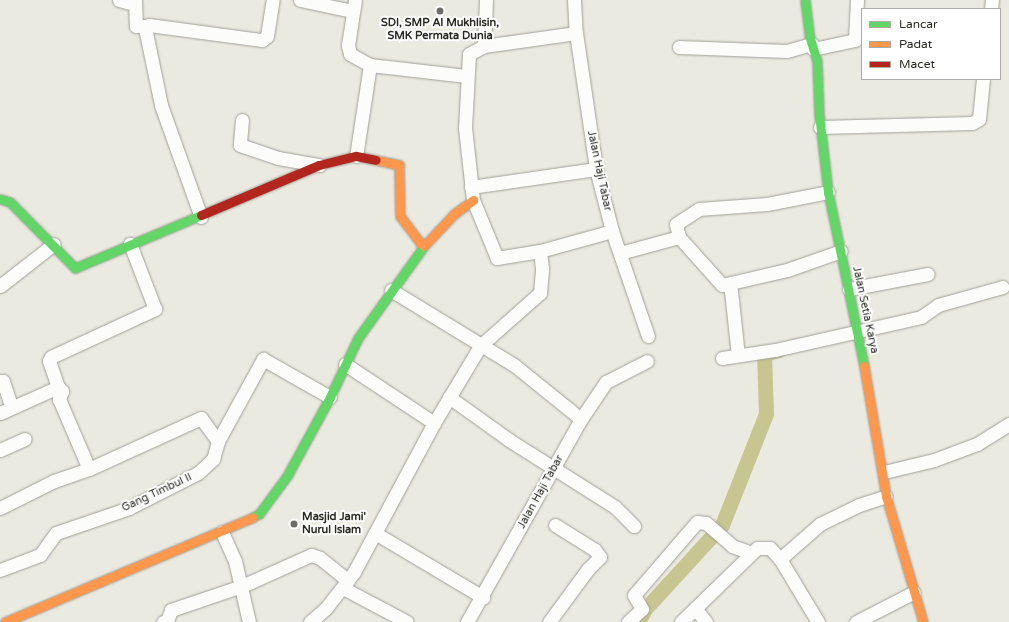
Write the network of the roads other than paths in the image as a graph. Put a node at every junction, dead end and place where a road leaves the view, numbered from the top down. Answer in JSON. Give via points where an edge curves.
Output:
{"nodes":[{"id":1,"x":119,"y":0,"type":"edge"},
{"id":2,"x":273,"y":0,"type":"edge"},
{"id":3,"x":300,"y":0,"type":"edge"},
{"id":4,"x":486,"y":0,"type":"edge"},
{"id":5,"x":574,"y":0,"type":"edge"},
{"id":6,"x":805,"y":0,"type":"edge"},
{"id":7,"x":857,"y":0,"type":"edge"},
{"id":8,"x":135,"y":2,"type":"edge"},
{"id":9,"x":354,"y":5,"type":"edge"},
{"id":10,"x":147,"y":26,"type":"junction"},
{"id":11,"x":576,"y":33,"type":"junction"},
{"id":12,"x":484,"y":46,"type":"junction"},
{"id":13,"x":813,"y":46,"type":"junction"},
{"id":14,"x":679,"y":48,"type":"dead end"},
{"id":15,"x":370,"y":65,"type":"junction"},
{"id":16,"x":466,"y":76,"type":"junction"},
{"id":17,"x":983,"y":80,"type":"edge"},
{"id":18,"x":242,"y":120,"type":"dead end"},
{"id":19,"x":820,"y":127,"type":"junction"},
{"id":20,"x":356,"y":156,"type":"junction"},
{"id":21,"x":319,"y":165,"type":"junction"},
{"id":22,"x":596,"y":169,"type":"junction"},
{"id":23,"x":471,"y":187,"type":"junction"},
{"id":24,"x":828,"y":192,"type":"junction"},
{"id":25,"x":0,"y":199,"type":"edge"},
{"id":26,"x":473,"y":200,"type":"junction"},
{"id":27,"x":201,"y":217,"type":"junction"},
{"id":28,"x":612,"y":231,"type":"junction"},
{"id":29,"x":680,"y":237,"type":"junction"},
{"id":30,"x":54,"y":244,"type":"junction"},
{"id":31,"x":130,"y":244,"type":"junction"},
{"id":32,"x":425,"y":244,"type":"junction"},
{"id":33,"x":540,"y":251,"type":"junction"},
{"id":34,"x":841,"y":251,"type":"junction"},
{"id":35,"x":620,"y":252,"type":"junction"},
{"id":36,"x":928,"y":274,"type":"dead end"},
{"id":37,"x":728,"y":284,"type":"junction"},
{"id":38,"x":0,"y":286,"type":"edge"},
{"id":39,"x":1003,"y":287,"type":"dead end"},
{"id":40,"x":849,"y":289,"type":"junction"},
{"id":41,"x":391,"y":290,"type":"junction"},
{"id":42,"x":858,"y":329,"type":"junction"},
{"id":43,"x":648,"y":336,"type":"dead end"},
{"id":44,"x":480,"y":346,"type":"junction"},
{"id":45,"x":740,"y":354,"type":"junction"},
{"id":46,"x":722,"y":358,"type":"dead end"},
{"id":47,"x":646,"y":361,"type":"dead end"},
{"id":48,"x":345,"y":364,"type":"junction"},
{"id":49,"x":0,"y":381,"type":"edge"},
{"id":50,"x":58,"y":387,"type":"junction"},
{"id":51,"x":449,"y":396,"type":"junction"},
{"id":52,"x":330,"y":397,"type":"junction"},
{"id":53,"x":6,"y":410,"type":"edge"},
{"id":54,"x":581,"y":419,"type":"junction"},
{"id":55,"x":434,"y":423,"type":"junction"},
{"id":56,"x":1009,"y":424,"type":"edge"},
{"id":57,"x":25,"y":439,"type":"dead end"},
{"id":58,"x":218,"y":441,"type":"junction"},
{"id":59,"x":0,"y":450,"type":"edge"},
{"id":60,"x":553,"y":469,"type":"junction"},
{"id":61,"x":89,"y":470,"type":"junction"},
{"id":62,"x":884,"y":472,"type":"junction"},
{"id":63,"x":886,"y":496,"type":"junction"},
{"id":64,"x":0,"y":508,"type":"edge"},
{"id":65,"x":555,"y":525,"type":"dead end"},
{"id":66,"x":634,"y":526,"type":"dead end"},
{"id":67,"x":222,"y":532,"type":"junction"},
{"id":68,"x":375,"y":533,"type":"junction"},
{"id":69,"x":752,"y":553,"type":"junction"},
{"id":70,"x":780,"y":558,"type":"junction"},
{"id":71,"x":0,"y":570,"type":"edge"},
{"id":72,"x":345,"y":584,"type":"junction"},
{"id":73,"x":242,"y":586,"type":"junction"},
{"id":74,"x":914,"y":592,"type":"junction"},
{"id":75,"x":483,"y":597,"type":"junction"},
{"id":76,"x":694,"y":608,"type":"junction"},
{"id":77,"x":4,"y":622,"type":"edge"},
{"id":78,"x":163,"y":622,"type":"edge"},
{"id":79,"x":249,"y":622,"type":"edge"},
{"id":80,"x":310,"y":622,"type":"edge"},
{"id":81,"x":406,"y":622,"type":"edge"},
{"id":82,"x":467,"y":622,"type":"edge"},
{"id":83,"x":549,"y":622,"type":"edge"},
{"id":84,"x":628,"y":622,"type":"edge"},
{"id":85,"x":681,"y":622,"type":"edge"},
{"id":86,"x":706,"y":622,"type":"edge"},
{"id":87,"x":818,"y":622,"type":"edge"},
{"id":88,"x":856,"y":622,"type":"edge"},
{"id":89,"x":923,"y":622,"type":"edge"}],
"edges":[{"from":1,"to":8,"type":"street"},
{"from":2,"to":10,"type":"street","via":[[267,36],[262,40]]},
{"from":3,"to":9,"type":"street"},
{"from":4,"to":12,"type":"street"},
{"from":5,"to":11,"type":"street","name":"Jalan Haji Tabar"},
{"from":6,"to":13,"type":"street","name":"Jalan Setia Karya"},
{"from":7,"to":13,"type":"street","via":[[855,40]]},
{"from":8,"to":10,"type":"street","via":[[136,26]]},
{"from":9,"to":15,"type":"street","via":[[348,45],[350,54]]},
{"from":10,"to":27,"type":"street","via":[[145,40],[161,105]]},
{"from":11,"to":12,"type":"street"},
{"from":11,"to":22,"type":"street","name":"Jalan Haji Tabar"},
{"from":12,"to":16,"type":"street","via":[[470,52]]},
{"from":13,"to":14,"type":"street","via":[[787,51]]},
{"from":13,"to":19,"type":"street","name":"Jalan Setia Karya","via":[[817,62]]},
{"from":15,"to":16,"type":"street"},
{"from":15,"to":20,"type":"street"},
{"from":16,"to":23,"type":"street","via":[[465,128]]},
{"from":17,"to":19,"type":"street","via":[[979,119],[972,123]]},
{"from":18,"to":21,"type":"street","via":[[240,145],[278,158]]},
{"from":19,"to":24,"type":"street","name":"Jalan Setia Karya"},
{"from":20,"to":21,"type":"street"},
{"from":20,"to":32,"type":"street","via":[[399,165],[400,216],[420,243]]},
{"from":21,"to":27,"type":"street"},
{"from":22,"to":23,"type":"street"},
{"from":22,"to":28,"type":"street","name":"Jalan Haji Tabar"},
{"from":23,"to":26,"type":"street"},
{"from":24,"to":29,"type":"street","via":[[767,204],[699,209],[676,224]]},
{"from":24,"to":34,"type":"street","name":"Jalan Setia Karya"},
{"from":25,"to":30,"type":"street","via":[[10,202]]},
{"from":26,"to":32,"type":"street","via":[[454,214]]},
{"from":26,"to":33,"type":"street","via":[[497,258]]},
{"from":27,"to":31,"type":"street"},
{"from":28,"to":33,"type":"street"},
{"from":28,"to":35,"type":"street","name":"Jalan Haji Tabar"},
{"from":29,"to":35,"type":"street"},
{"from":29,"to":37,"type":"street","via":[[722,285]]},
{"from":30,"to":31,"type":"street","via":[[74,268]]},
{"from":30,"to":38,"type":"street"},
{"from":31,"to":50,"type":"street","via":[[155,309],[51,357],[49,361]]},
{"from":32,"to":41,"type":"street"},
{"from":33,"to":44,"type":"street","via":[[540,294]]},
{"from":34,"to":37,"type":"street","via":[[787,270]]},
{"from":34,"to":40,"type":"street","name":"Jalan Setia Karya"},
{"from":35,"to":43,"type":"street","name":"Jalan Haji Tabar"},
{"from":36,"to":40,"type":"street"},
{"from":37,"to":45,"type":"street"},
{"from":39,"to":42,"type":"street","via":[[938,305],[921,317]]},
{"from":40,"to":42,"type":"street","name":"Jalan Setia Karya"},
{"from":41,"to":44,"type":"street"},
{"from":41,"to":48,"type":"street","via":[[358,338]]},
{"from":42,"to":45,"type":"street","via":[[775,350]]},
{"from":42,"to":62,"type":"street","name":"Jalan Setia Karya"},
{"from":44,"to":51,"type":"street"},
{"from":44,"to":54,"type":"street","via":[[514,365]]},
{"from":45,"to":46,"type":"street"},
{"from":47,"to":54,"type":"street","name":"Jalan Haji Tabar","via":[[606,382]]},
{"from":48,"to":52,"type":"street"},
{"from":48,"to":55,"type":"street"},
{"from":49,"to":53,"type":"street","via":[[3,381]]},
{"from":50,"to":53,"type":"street"},
{"from":50,"to":61,"type":"street","via":[[62,391],[58,399]]},
{"from":51,"to":55,"type":"street"},
{"from":51,"to":60,"type":"street"},
{"from":52,"to":58,"type":"street","name":"Gang Timbul II","via":[[263,360]]},
{"from":52,"to":67,"type":"street","via":[[274,496],[259,514]]},
{"from":54,"to":60,"type":"street","name":"Jalan Haji Tabar"},
{"from":55,"to":68,"type":"street"},
{"from":56,"to":62,"type":"street","via":[[977,444],[934,460]]},
{"from":57,"to":59,"type":"street"},
{"from":58,"to":61,"type":"street","via":[[201,418]]},
{"from":58,"to":71,"type":"street","name":"Gang Timbul II","via":[[213,459],[198,473],[129,508],[56,534],[40,555]]},
{"from":60,"to":66,"type":"street","via":[[615,507]]},
{"from":60,"to":75,"type":"street","name":"Jalan Haji Tabar"},
{"from":61,"to":64,"type":"street","via":[[54,481]]},
{"from":62,"to":63,"type":"street","name":"Jalan Setia Karya"},
{"from":63,"to":70,"type":"street","via":[[859,505],[820,524]]},
{"from":63,"to":74,"type":"street","name":"Jalan Setia Karya"},
{"from":65,"to":83,"type":"street","via":[[595,550],[600,557],[588,569]]},
{"from":67,"to":73,"type":"street","via":[[235,561]]},
{"from":67,"to":77,"type":"street"},
{"from":68,"to":72,"type":"street"},
{"from":68,"to":75,"type":"street"},
{"from":69,"to":70,"type":"street","via":[[765,546]]},
{"from":69,"to":76,"type":"street"},
{"from":69,"to":84,"type":"street","via":[[732,546],[706,523],[697,522],[634,595],[642,609]]},
{"from":70,"to":87,"type":"street"},
{"from":72,"to":73,"type":"street","via":[[320,558],[310,555]]},
{"from":72,"to":80,"type":"street"},
{"from":72,"to":81,"type":"street"},
{"from":73,"to":78,"type":"street","via":[[172,610]]},
{"from":73,"to":79,"type":"street"},
{"from":74,"to":88,"type":"street"},
{"from":74,"to":89,"type":"street","name":"Jalan Setia Karya"},
{"from":75,"to":82,"type":"street","name":"Jalan Haji Tabar"},
{"from":76,"to":85,"type":"street"},
{"from":76,"to":86,"type":"street"}]}
